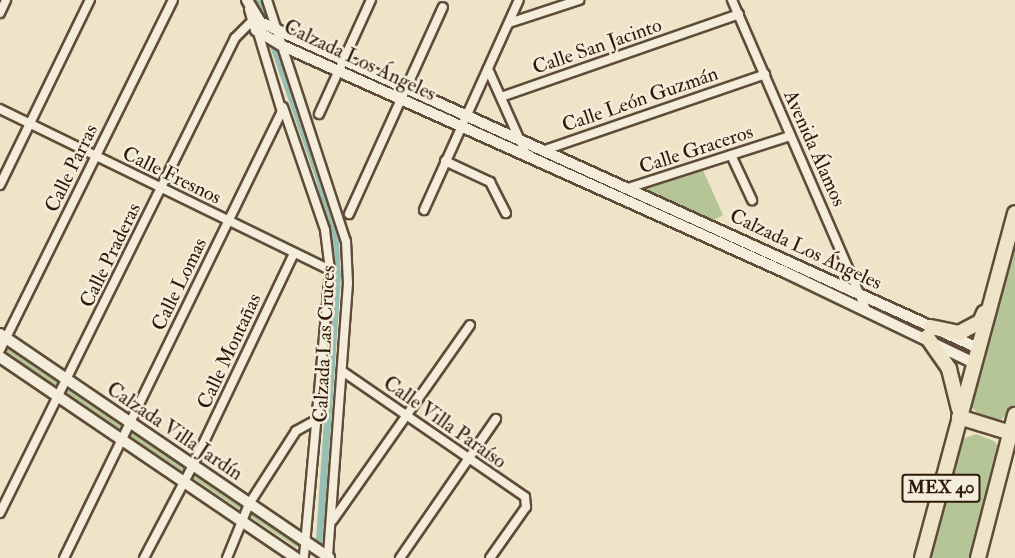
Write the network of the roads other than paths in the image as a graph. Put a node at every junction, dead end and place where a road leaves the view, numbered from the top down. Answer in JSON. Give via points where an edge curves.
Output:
{"nodes":[{"id":1,"x":6,"y":0,"type":"edge"},
{"id":2,"x":90,"y":0,"type":"edge"},
{"id":3,"x":173,"y":0,"type":"edge"},
{"id":4,"x":267,"y":0,"type":"edge"},
{"id":5,"x":371,"y":0,"type":"edge"},
{"id":6,"x":519,"y":0,"type":"edge"},
{"id":7,"x":579,"y":0,"type":"edge"},
{"id":8,"x":732,"y":0,"type":"edge"},
{"id":9,"x":443,"y":7,"type":"dead end"},
{"id":10,"x":0,"y":13,"type":"edge"},
{"id":11,"x":739,"y":14,"type":"junction"},
{"id":12,"x":255,"y":19,"type":"edge"},
{"id":13,"x":509,"y":23,"type":"junction"},
{"id":14,"x":274,"y":27,"type":"junction"},
{"id":15,"x":280,"y":44,"type":"junction"},
{"id":16,"x":344,"y":59,"type":"junction"},
{"id":17,"x":488,"y":69,"type":"junction"},
{"id":18,"x":339,"y":71,"type":"junction"},
{"id":19,"x":765,"y":74,"type":"junction"},
{"id":20,"x":408,"y":87,"type":"junction"},
{"id":21,"x":501,"y":97,"type":"junction"},
{"id":22,"x":402,"y":100,"type":"junction"},
{"id":23,"x":282,"y":104,"type":"junction"},
{"id":24,"x":0,"y":109,"type":"edge"},
{"id":25,"x":319,"y":114,"type":"dead end"},
{"id":26,"x":466,"y":114,"type":"junction"},
{"id":27,"x":30,"y":124,"type":"junction"},
{"id":28,"x":460,"y":126,"type":"junction"},
{"id":29,"x":790,"y":136,"type":"junction"},
{"id":30,"x":520,"y":139,"type":"junction"},
{"id":31,"x":545,"y":150,"type":"junction"},
{"id":32,"x":731,"y":155,"type":"junction"},
{"id":33,"x":95,"y":156,"type":"junction"},
{"id":34,"x":527,"y":156,"type":"junction"},
{"id":35,"x":445,"y":161,"type":"junction"},
{"id":36,"x":0,"y":185,"type":"edge"},
{"id":37,"x":629,"y":187,"type":"junction"},
{"id":38,"x":161,"y":188,"type":"junction"},
{"id":39,"x":612,"y":195,"type":"junction"},
{"id":40,"x":752,"y":200,"type":"dead end"},
{"id":41,"x":424,"y":210,"type":"dead end"},
{"id":42,"x":506,"y":213,"type":"dead end"},
{"id":43,"x":1015,"y":213,"type":"edge"},
{"id":44,"x":350,"y":214,"type":"dead end"},
{"id":45,"x":229,"y":221,"type":"junction"},
{"id":46,"x":703,"y":221,"type":"junction"},
{"id":47,"x":698,"y":233,"type":"junction"},
{"id":48,"x":294,"y":253,"type":"junction"},
{"id":49,"x":790,"y":260,"type":"junction"},
{"id":50,"x":330,"y":270,"type":"junction"},
{"id":51,"x":784,"y":272,"type":"junction"},
{"id":52,"x":861,"y":294,"type":"junction"},
{"id":53,"x":990,"y":307,"type":"junction"},
{"id":54,"x":866,"y":310,"type":"junction"},
{"id":55,"x":471,"y":325,"type":"dead end"},
{"id":56,"x":929,"y":332,"type":"junction"},
{"id":57,"x":3,"y":336,"type":"edge"},
{"id":58,"x":978,"y":348,"type":"junction"},
{"id":59,"x":0,"y":350,"type":"edge"},
{"id":60,"x":0,"y":357,"type":"edge"},
{"id":61,"x":974,"y":363,"type":"junction"},
{"id":62,"x":342,"y":371,"type":"junction"},
{"id":63,"x":67,"y":380,"type":"junction"},
{"id":64,"x":59,"y":397,"type":"junction"},
{"id":65,"x":407,"y":416,"type":"junction"},
{"id":66,"x":1015,"y":416,"type":"edge"},
{"id":67,"x":959,"y":417,"type":"junction"},
{"id":68,"x":318,"y":419,"type":"junction"},
{"id":69,"x":496,"y":419,"type":"dead end"},
{"id":70,"x":129,"y":422,"type":"junction"},
{"id":71,"x":1011,"y":433,"type":"junction"},
{"id":72,"x":120,"y":439,"type":"junction"},
{"id":73,"x":469,"y":458,"type":"junction"},
{"id":74,"x":193,"y":465,"type":"junction"},
{"id":75,"x":183,"y":481,"type":"junction"},
{"id":76,"x":249,"y":504,"type":"junction"},
{"id":77,"x":0,"y":513,"type":"edge"},
{"id":78,"x":242,"y":521,"type":"junction"},
{"id":79,"x":332,"y":521,"type":"junction"},
{"id":80,"x":306,"y":543,"type":"junction"},
{"id":81,"x":64,"y":558,"type":"edge"},
{"id":82,"x":144,"y":558,"type":"edge"},
{"id":83,"x":226,"y":558,"type":"edge"},
{"id":84,"x":296,"y":558,"type":"edge"},
{"id":85,"x":304,"y":558,"type":"edge"},
{"id":86,"x":329,"y":558,"type":"edge"},
{"id":87,"x":400,"y":558,"type":"edge"},
{"id":88,"x":490,"y":558,"type":"edge"},
{"id":89,"x":922,"y":558,"type":"edge"},
{"id":90,"x":978,"y":558,"type":"edge"}],
"edges":[{"from":1,"to":10,"type":"street"},
{"from":2,"to":27,"type":"street"},
{"from":3,"to":33,"type":"street","name":"Calle Parras"},
{"from":4,"to":14,"type":"street","name":"Calzada Las Cruces"},
{"from":5,"to":16,"type":"street"},
{"from":6,"to":13,"type":"street"},
{"from":7,"to":13,"type":"street"},
{"from":8,"to":11,"type":"street","name":"Avenida Álamos"},
{"from":9,"to":20,"type":"street"},
{"from":11,"to":19,"type":"street","name":"Avenida Álamos"},
{"from":11,"to":21,"type":"street","name":"Calle San Jacinto"},
{"from":12,"to":14,"type":"street","name":"Calzada Los Ángeles"},
{"from":12,"to":15,"type":"street","name":"Calzada Los Ángeles"},
{"from":12,"to":23,"type":"street"},
{"from":12,"to":38,"type":"street","name":"Calle Praderas","via":[[235,38]]},
{"from":13,"to":17,"type":"street"},
{"from":14,"to":15,"type":"street","name":"Calzada Las Cruces"},
{"from":14,"to":16,"type":"street","name":"Calzada Los Ángeles"},
{"from":15,"to":18,"type":"street","name":"Calzada Los Ángeles"},
{"from":15,"to":62,"type":"street","name":"Calzada Las Cruces","via":[[346,241],[348,283]]},
{"from":16,"to":18,"type":"street"},
{"from":16,"to":20,"type":"street","name":"Calzada Los Ángeles"},
{"from":17,"to":21,"type":"street"},
{"from":17,"to":26,"type":"street"},
{"from":18,"to":22,"type":"street","name":"Calzada Los Ángeles"},
{"from":18,"to":25,"type":"street"},
{"from":19,"to":29,"type":"street","name":"Avenida Álamos"},
{"from":19,"to":31,"type":"street","name":"Calle León Guzmán"},
{"from":20,"to":22,"type":"street"},
{"from":20,"to":26,"type":"street","name":"Calzada Los Ángeles"},
{"from":21,"to":30,"type":"street"},
{"from":22,"to":28,"type":"street","name":"Calzada Los Ángeles"},
{"from":22,"to":44,"type":"street"},
{"from":23,"to":45,"type":"street","name":"Calle Lomas","via":[[279,121]]},
{"from":23,"to":50,"type":"street","name":"Calzada Las Cruces","via":[[325,231]]},
{"from":24,"to":27,"type":"street","name":"Calle Fresnos"},
{"from":26,"to":28,"type":"street"},
{"from":26,"to":30,"type":"street","name":"Calzada Los Ángeles"},
{"from":27,"to":33,"type":"street","name":"Calle Fresnos"},
{"from":27,"to":36,"type":"street"},
{"from":28,"to":34,"type":"street","name":"Calzada Los Ángeles"},
{"from":28,"to":35,"type":"street"},
{"from":29,"to":32,"type":"street","name":"Calle Graceros"},
{"from":29,"to":52,"type":"street","name":"Avenida Álamos"},
{"from":30,"to":31,"type":"street","name":"Calzada Los Ángeles"},
{"from":30,"to":34,"type":"street"},
{"from":31,"to":34,"type":"street","name":"Calle León Guzmán"},
{"from":31,"to":37,"type":"street","name":"Calzada Los Ángeles"},
{"from":32,"to":37,"type":"street","name":"Calle Graceros"},
{"from":32,"to":40,"type":"street"},
{"from":33,"to":38,"type":"street","name":"Calle Fresnos"},
{"from":33,"to":57,"type":"street","name":"Calle Parras"},
{"from":34,"to":39,"type":"street","name":"Calzada Los Ángeles"},
{"from":35,"to":41,"type":"street"},
{"from":35,"to":42,"type":"street","via":[[490,182]]},
{"from":37,"to":39,"type":"street","name":"Calle Graceros"},
{"from":37,"to":46,"type":"street","name":"Calzada Los Ángeles"},
{"from":38,"to":45,"type":"street","name":"Calle Fresnos"},
{"from":38,"to":63,"type":"street","name":"Calle Praderas"},
{"from":39,"to":47,"type":"street","name":"Calzada Los Ángeles"},
{"from":43,"to":53,"type":"highway","number":"MEX 40"},
{"from":45,"to":48,"type":"street","name":"Calle Fresnos"},
{"from":45,"to":70,"type":"street","name":"Calle Lomas"},
{"from":46,"to":47,"type":"street"},
{"from":46,"to":49,"type":"street","name":"Calzada Los Ángeles"},
{"from":47,"to":51,"type":"street","name":"Calzada Los Ángeles"},
{"from":48,"to":50,"type":"street","name":"Calle Fresnos"},
{"from":48,"to":74,"type":"street","name":"Calle Montañas"},
{"from":49,"to":51,"type":"street"},
{"from":49,"to":52,"type":"street","name":"Calzada Los Ángeles"},
{"from":50,"to":68,"type":"street","name":"Calzada Las Cruces"},
{"from":51,"to":54,"type":"street","name":"Calzada Los Ángeles"},
{"from":52,"to":54,"type":"street","name":"Avenida Álamos"},
{"from":52,"to":56,"type":"street","name":"Calzada Los Ángeles"},
{"from":53,"to":56,"type":"highway","via":[[980,322],[966,330]]},
{"from":53,"to":58,"type":"highway","number":"MEX 40"},
{"from":54,"to":56,"type":"street","name":"Calzada Los Ángeles"},
{"from":55,"to":65,"type":"street"},
{"from":56,"to":58,"type":"street","name":"Calzada Los Ángeles"},
{"from":56,"to":61,"type":"street","name":"Calzada Los Ángeles"},
{"from":56,"to":67,"type":"highway","via":[[954,380]]},
{"from":57,"to":59,"type":"street","name":"Calle Parras"},
{"from":57,"to":63,"type":"street","name":"Calzada Villa Jardín"},
{"from":58,"to":61,"type":"highway","number":"MEX 40"},
{"from":60,"to":64,"type":"street","name":"Calzada Villa Jardín"},
{"from":61,"to":67,"type":"highway","number":"MEX 40"},
{"from":62,"to":65,"type":"street","name":"Calle Villa Paraíso"},
{"from":62,"to":79,"type":"street","name":"Calzada Las Cruces"},
{"from":63,"to":64,"type":"street","name":"Calle Praderas"},
{"from":63,"to":70,"type":"street","name":"Calzada Villa Jardín"},
{"from":64,"to":72,"type":"street","name":"Calzada Villa Jardín"},
{"from":64,"to":77,"type":"street","name":"Calle Praderas"},
{"from":65,"to":73,"type":"street","name":"Calle Villa Paraíso"},
{"from":65,"to":79,"type":"street"},
{"from":66,"to":71,"type":"highway","number":"MEX 40"},
{"from":67,"to":71,"type":"highway"},
{"from":67,"to":89,"type":"highway","number":"MEX 40"},
{"from":68,"to":76,"type":"street","via":[[296,431]]},
{"from":68,"to":80,"type":"street","name":"Calzada Las Cruces"},
{"from":69,"to":73,"type":"street"},
{"from":70,"to":72,"type":"street","name":"Calle Lomas"},
{"from":70,"to":74,"type":"street","name":"Calzada Villa Jardín"},
{"from":71,"to":90,"type":"highway","number":"MEX 40"},
{"from":72,"to":75,"type":"street","name":"Calzada Villa Jardín"},
{"from":72,"to":81,"type":"street","name":"Calle Lomas"},
{"from":73,"to":87,"type":"street"},
{"from":73,"to":88,"type":"street","name":"Calle Villa Paraíso","via":[[527,501]]},
{"from":74,"to":75,"type":"street","name":"Calle Montañas"},
{"from":74,"to":76,"type":"street","name":"Calzada Villa Jardín"},
{"from":75,"to":78,"type":"street","name":"Calzada Villa Jardín"},
{"from":75,"to":82,"type":"street","name":"Calle Montañas"},
{"from":76,"to":78,"type":"street"},
{"from":76,"to":80,"type":"street","name":"Calzada Villa Jardín"},
{"from":78,"to":83,"type":"street"},
{"from":78,"to":84,"type":"street","name":"Calzada Villa Jardín"},
{"from":79,"to":86,"type":"street","name":"Calzada Las Cruces"},
{"from":80,"to":85,"type":"street","name":"Calzada Las Cruces"},
{"from":80,"to":86,"type":"street","name":"Calzada Villa Jardín"}]}
